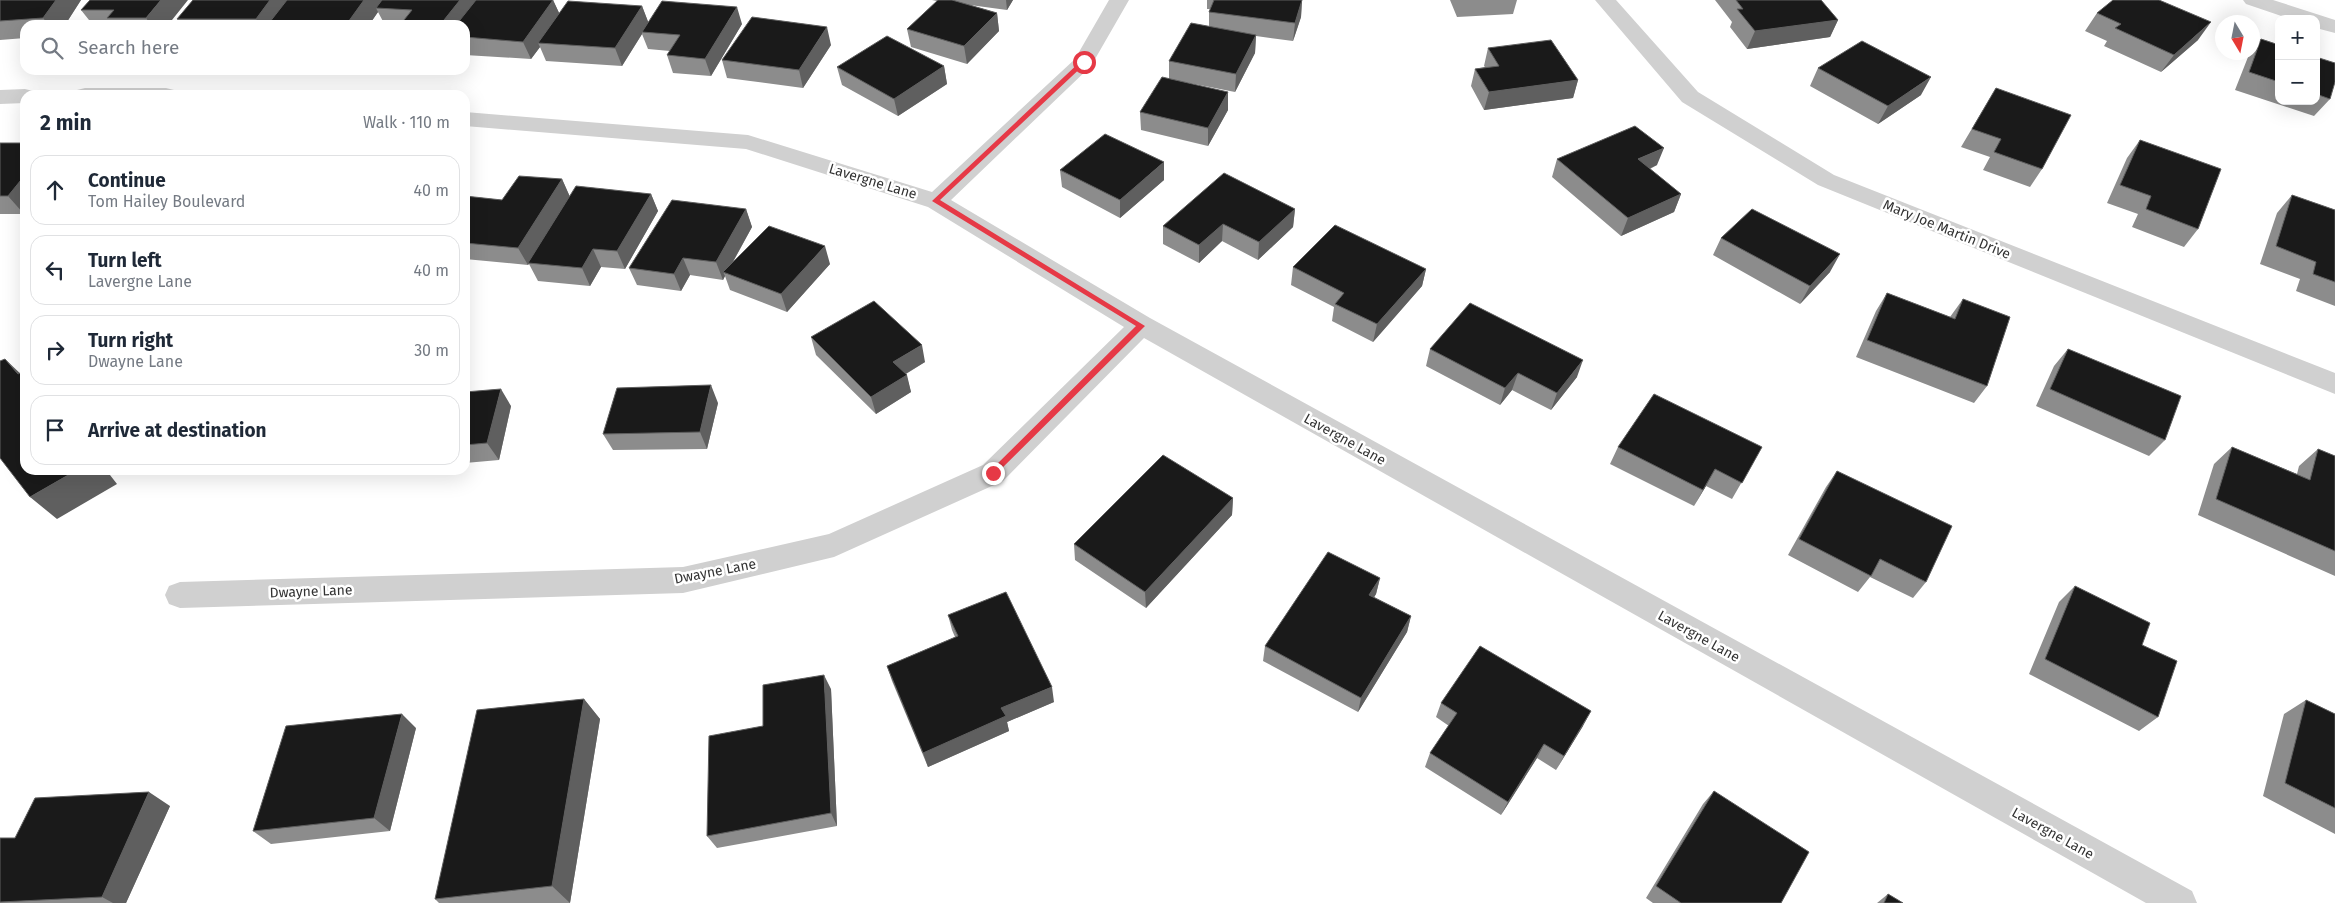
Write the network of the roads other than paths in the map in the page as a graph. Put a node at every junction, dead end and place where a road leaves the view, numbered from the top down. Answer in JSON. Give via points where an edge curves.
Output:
{"nodes":[{"id":1,"x":1119,"y":0,"type":"edge"},
{"id":2,"x":1605,"y":0,"type":"edge"},
{"id":3,"x":2253,"y":0,"type":"edge"},
{"id":4,"x":2299,"y":15,"type":"edge"},
{"id":5,"x":2320,"y":21,"type":"edge"},
{"id":6,"x":2335,"y":27,"type":"edge"},
{"id":7,"x":20,"y":96,"type":"edge"},
{"id":8,"x":0,"y":97,"type":"edge"},
{"id":9,"x":470,"y":119,"type":"edge"},
{"id":10,"x":936,"y":201,"type":"junction"},
{"id":11,"x":1141,"y":326,"type":"junction"},
{"id":12,"x":2335,"y":384,"type":"edge"},
{"id":13,"x":180,"y":595,"type":"dead end"},
{"id":14,"x":2180,"y":903,"type":"edge"}],
"edges":[{"from":1,"to":10,"type":"street","via":[[1084,62]]},
{"from":2,"to":12,"type":"street","name":"Mary Joe Martin Drive","via":[[1690,97],[1826,180]]},
{"from":3,"to":4,"type":"street"},
{"from":5,"to":6,"type":"street"},
{"from":7,"to":8,"type":"street"},
{"from":9,"to":10,"type":"street","name":"Lavergne Lane","via":[[748,142]]},
{"from":10,"to":11,"type":"street","name":"Lavergne Lane"},
{"from":11,"to":13,"type":"street","name":"Dwayne Lane","via":[[993,473],[834,544],[683,580]]},
{"from":11,"to":14,"type":"street","name":"Lavergne Lane"}]}
